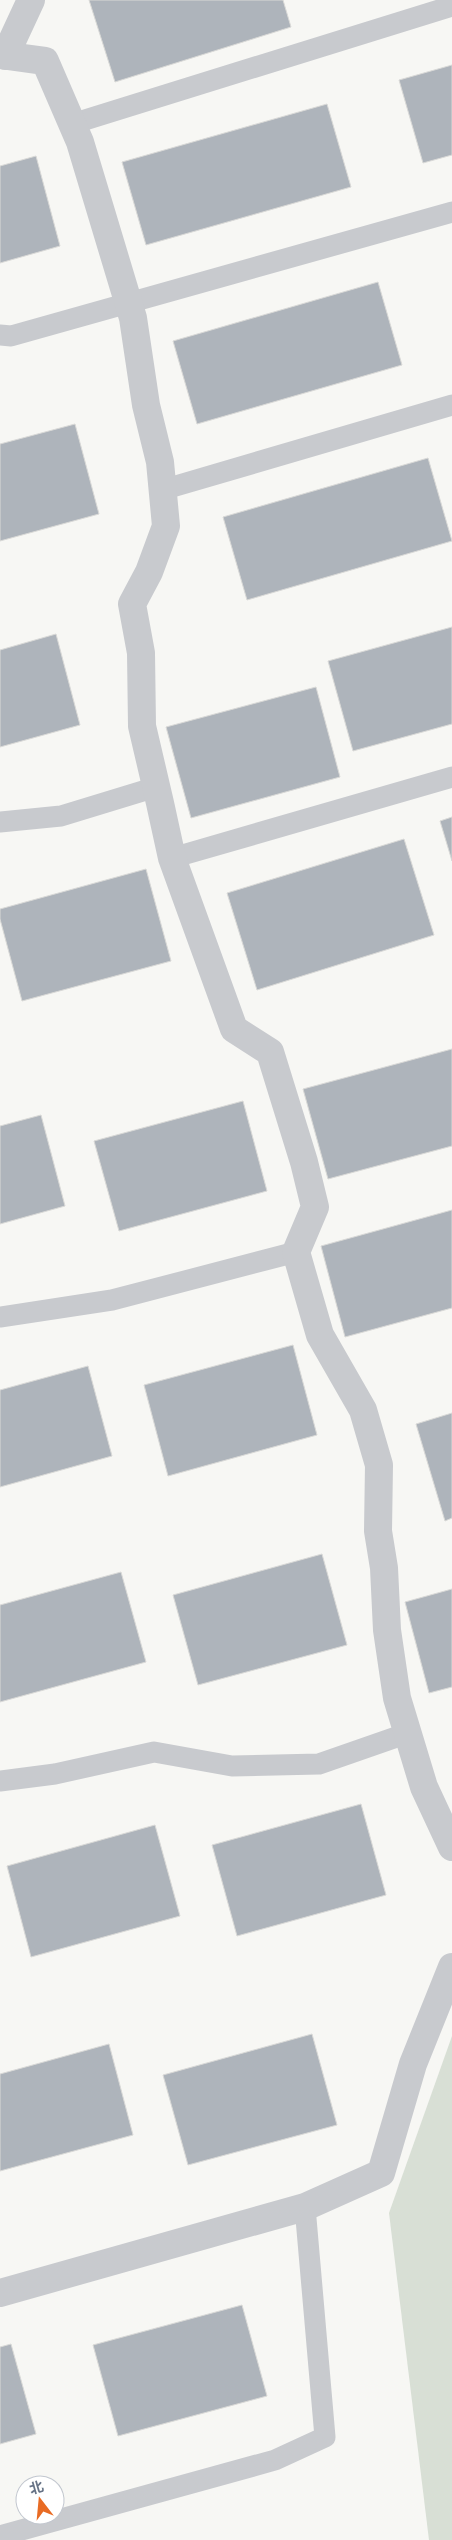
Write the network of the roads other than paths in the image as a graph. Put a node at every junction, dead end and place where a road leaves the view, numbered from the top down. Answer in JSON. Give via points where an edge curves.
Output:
{"nodes":[{"id":1,"x":31,"y":0,"type":"edge"},
{"id":2,"x":452,"y":6,"type":"edge"},
{"id":3,"x":2,"y":56,"type":"edge"},
{"id":4,"x":72,"y":124,"type":"junction"},
{"id":5,"x":452,"y":212,"type":"edge"},
{"id":6,"x":128,"y":302,"type":"junction"},
{"id":7,"x":0,"y":335,"type":"edge"},
{"id":8,"x":452,"y":405,"type":"edge"},
{"id":9,"x":162,"y":490,"type":"junction"},
{"id":10,"x":452,"y":777,"type":"edge"},
{"id":11,"x":156,"y":787,"type":"junction"},
{"id":12,"x":0,"y":822,"type":"edge"},
{"id":13,"x":172,"y":858,"type":"junction"},
{"id":14,"x":296,"y":1252,"type":"junction"},
{"id":15,"x":0,"y":1317,"type":"edge"},
{"id":16,"x":408,"y":1733,"type":"junction"},
{"id":17,"x":0,"y":1781,"type":"edge"},
{"id":18,"x":452,"y":1847,"type":"edge"},
{"id":19,"x":452,"y":1967,"type":"edge"},
{"id":20,"x":305,"y":2207,"type":"junction"},
{"id":21,"x":0,"y":2293,"type":"edge"},
{"id":22,"x":0,"y":2536,"type":"edge"}],
"edges":[{"from":1,"to":3,"type":"street"},
{"from":2,"to":4,"type":"lane"},
{"from":3,"to":4,"type":"street","via":[[45,61]]},
{"from":4,"to":6,"type":"street"},
{"from":5,"to":6,"type":"lane"},
{"from":6,"to":7,"type":"lane","via":[[11,336]]},
{"from":6,"to":9,"type":"street","via":[[146,405],[160,462]]},
{"from":8,"to":9,"type":"lane"},
{"from":9,"to":11,"type":"street","via":[[166,526],[150,572],[132,604],[141,653],[142,726]]},
{"from":10,"to":13,"type":"lane"},
{"from":11,"to":12,"type":"lane","via":[[61,816]]},
{"from":11,"to":13,"type":"street"},
{"from":13,"to":14,"type":"street","via":[[234,1028],[270,1052],[315,1207]]},
{"from":14,"to":15,"type":"lane","via":[[112,1300]]},
{"from":14,"to":16,"type":"street","via":[[320,1335],[363,1410],[378,1465],[378,1531],[384,1568],[387,1630],[397,1698]]},
{"from":16,"to":17,"type":"lane","via":[[320,1764],[232,1766],[154,1752],[54,1774]]},
{"from":16,"to":18,"type":"street","via":[[424,1787]]},
{"from":19,"to":20,"type":"street","via":[[414,2064],[381,2173]]},
{"from":20,"to":21,"type":"street"},
{"from":20,"to":22,"type":"lane","via":[[325,2437],[275,2460]]}]}
